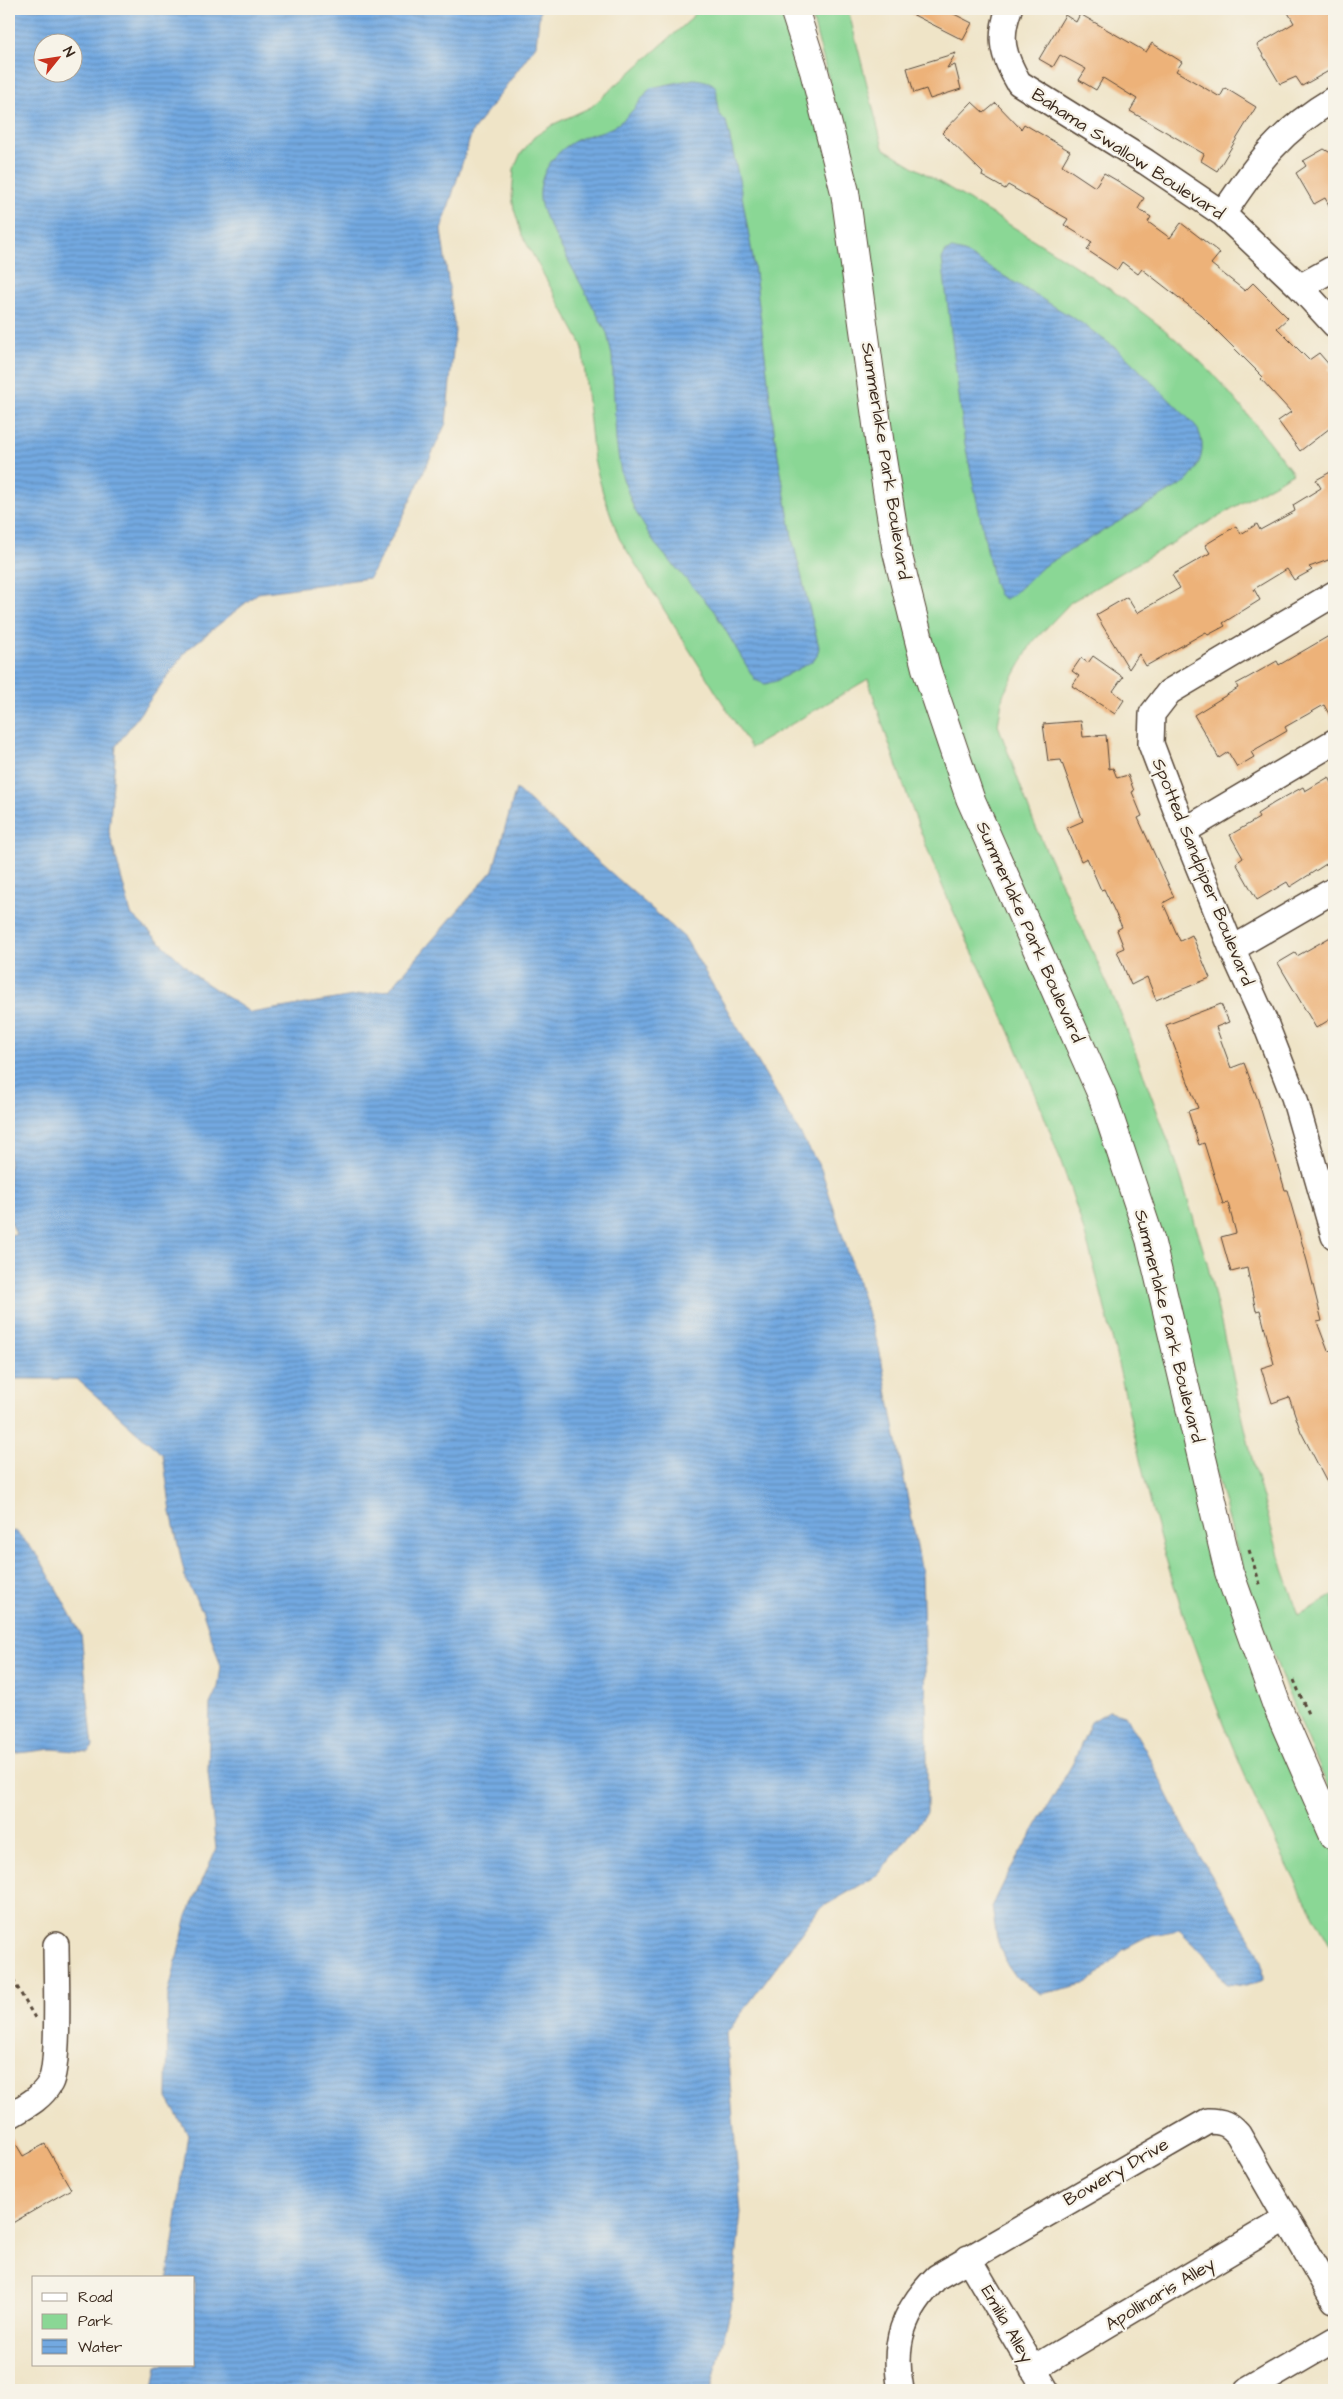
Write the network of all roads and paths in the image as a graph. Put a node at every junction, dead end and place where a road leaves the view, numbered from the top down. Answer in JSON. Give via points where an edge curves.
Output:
{"nodes":[{"id":1,"x":794,"y":9,"type":"edge"},
{"id":2,"x":1008,"y":9,"type":"edge"},
{"id":3,"x":1334,"y":99,"type":"edge"},
{"id":4,"x":1223,"y":214,"type":"junction"},
{"id":5,"x":1334,"y":268,"type":"edge"},
{"id":6,"x":1300,"y":286,"type":"junction"},
{"id":7,"x":1334,"y":324,"type":"edge"},
{"id":8,"x":1334,"y":594,"type":"edge"},
{"id":9,"x":1334,"y":742,"type":"edge"},
{"id":10,"x":1184,"y":831,"type":"junction"},
{"id":11,"x":1334,"y":890,"type":"edge"},
{"id":12,"x":1232,"y":949,"type":"junction"},
{"id":13,"x":1328,"y":1190,"type":"edge"},
{"id":14,"x":1334,"y":1236,"type":"edge"},
{"id":15,"x":1248,"y":1545,"type":"dead end"},
{"id":16,"x":1262,"y":1592,"type":"dead end"},
{"id":17,"x":1292,"y":1674,"type":"dead end"},
{"id":18,"x":1310,"y":1719,"type":"dead end"},
{"id":19,"x":1334,"y":1836,"type":"edge"},
{"id":20,"x":56,"y":1945,"type":"dead end"},
{"id":21,"x":9,"y":1973,"type":"edge"},
{"id":22,"x":36,"y":2020,"type":"dead end"},
{"id":23,"x":9,"y":2116,"type":"edge"},
{"id":24,"x":1287,"y":2218,"type":"junction"},
{"id":25,"x":968,"y":2258,"type":"junction"},
{"id":26,"x":1334,"y":2300,"type":"edge"},
{"id":27,"x":1334,"y":2340,"type":"edge"},
{"id":28,"x":1033,"y":2369,"type":"junction"},
{"id":29,"x":901,"y":2390,"type":"edge"},
{"id":30,"x":1046,"y":2390,"type":"edge"},
{"id":31,"x":1248,"y":2390,"type":"edge"}],
"edges":[{"from":1,"to":19,"type":"main road","name":"Summerlake Park Boulevard","via":[[814,71],[845,192],[890,512],[926,668],[970,798],[1102,1095],[1150,1239],[1229,1572],[1276,1706]]},
{"from":2,"to":4,"type":"street","name":"Bahama Swallow Boulevard","via":[[1002,39],[1007,62],[1019,83]]},
{"from":3,"to":4,"type":"street","via":[[1281,137],[1251,171]]},
{"from":4,"to":6,"type":"street","name":"Bahama Swallow Boulevard"},
{"from":5,"to":6,"type":"street"},
{"from":6,"to":7,"type":"street","name":"Bahama Swallow Boulevard"},
{"from":8,"to":10,"type":"street","name":"Spotted Sandpiper Boulevard","via":[[1168,692],[1152,714],[1151,744]]},
{"from":9,"to":10,"type":"street"},
{"from":10,"to":12,"type":"street","name":"Spotted Sandpiper Boulevard"},
{"from":11,"to":12,"type":"street"},
{"from":12,"to":13,"type":"street","name":"Spotted Sandpiper Boulevard","via":[[1264,1020]]},
{"from":13,"to":14,"type":"street","name":"Spotted Sandpiper Boulevard"},
{"from":15,"to":16,"type":"path"},
{"from":17,"to":18,"type":"path"},
{"from":20,"to":23,"type":"street","via":[[55,2062],[51,2082],[36,2101]]},
{"from":21,"to":22,"type":"path"},
{"from":24,"to":25,"type":"street","name":"Bowery Drive","via":[[1238,2134],[1229,2125],[1208,2120]]},
{"from":24,"to":26,"type":"street","name":"Bowery Drive"},
{"from":24,"to":28,"type":"street","name":"Apollinaris Alley"},
{"from":25,"to":28,"type":"street","name":"Emilia Alley"},
{"from":25,"to":29,"type":"street","name":"Bowery Drive","via":[[937,2277],[926,2288],[906,2320],[899,2336],[897,2356]]},
{"from":27,"to":31,"type":"street"},
{"from":28,"to":30,"type":"street","name":"Emilia Alley"}]}
